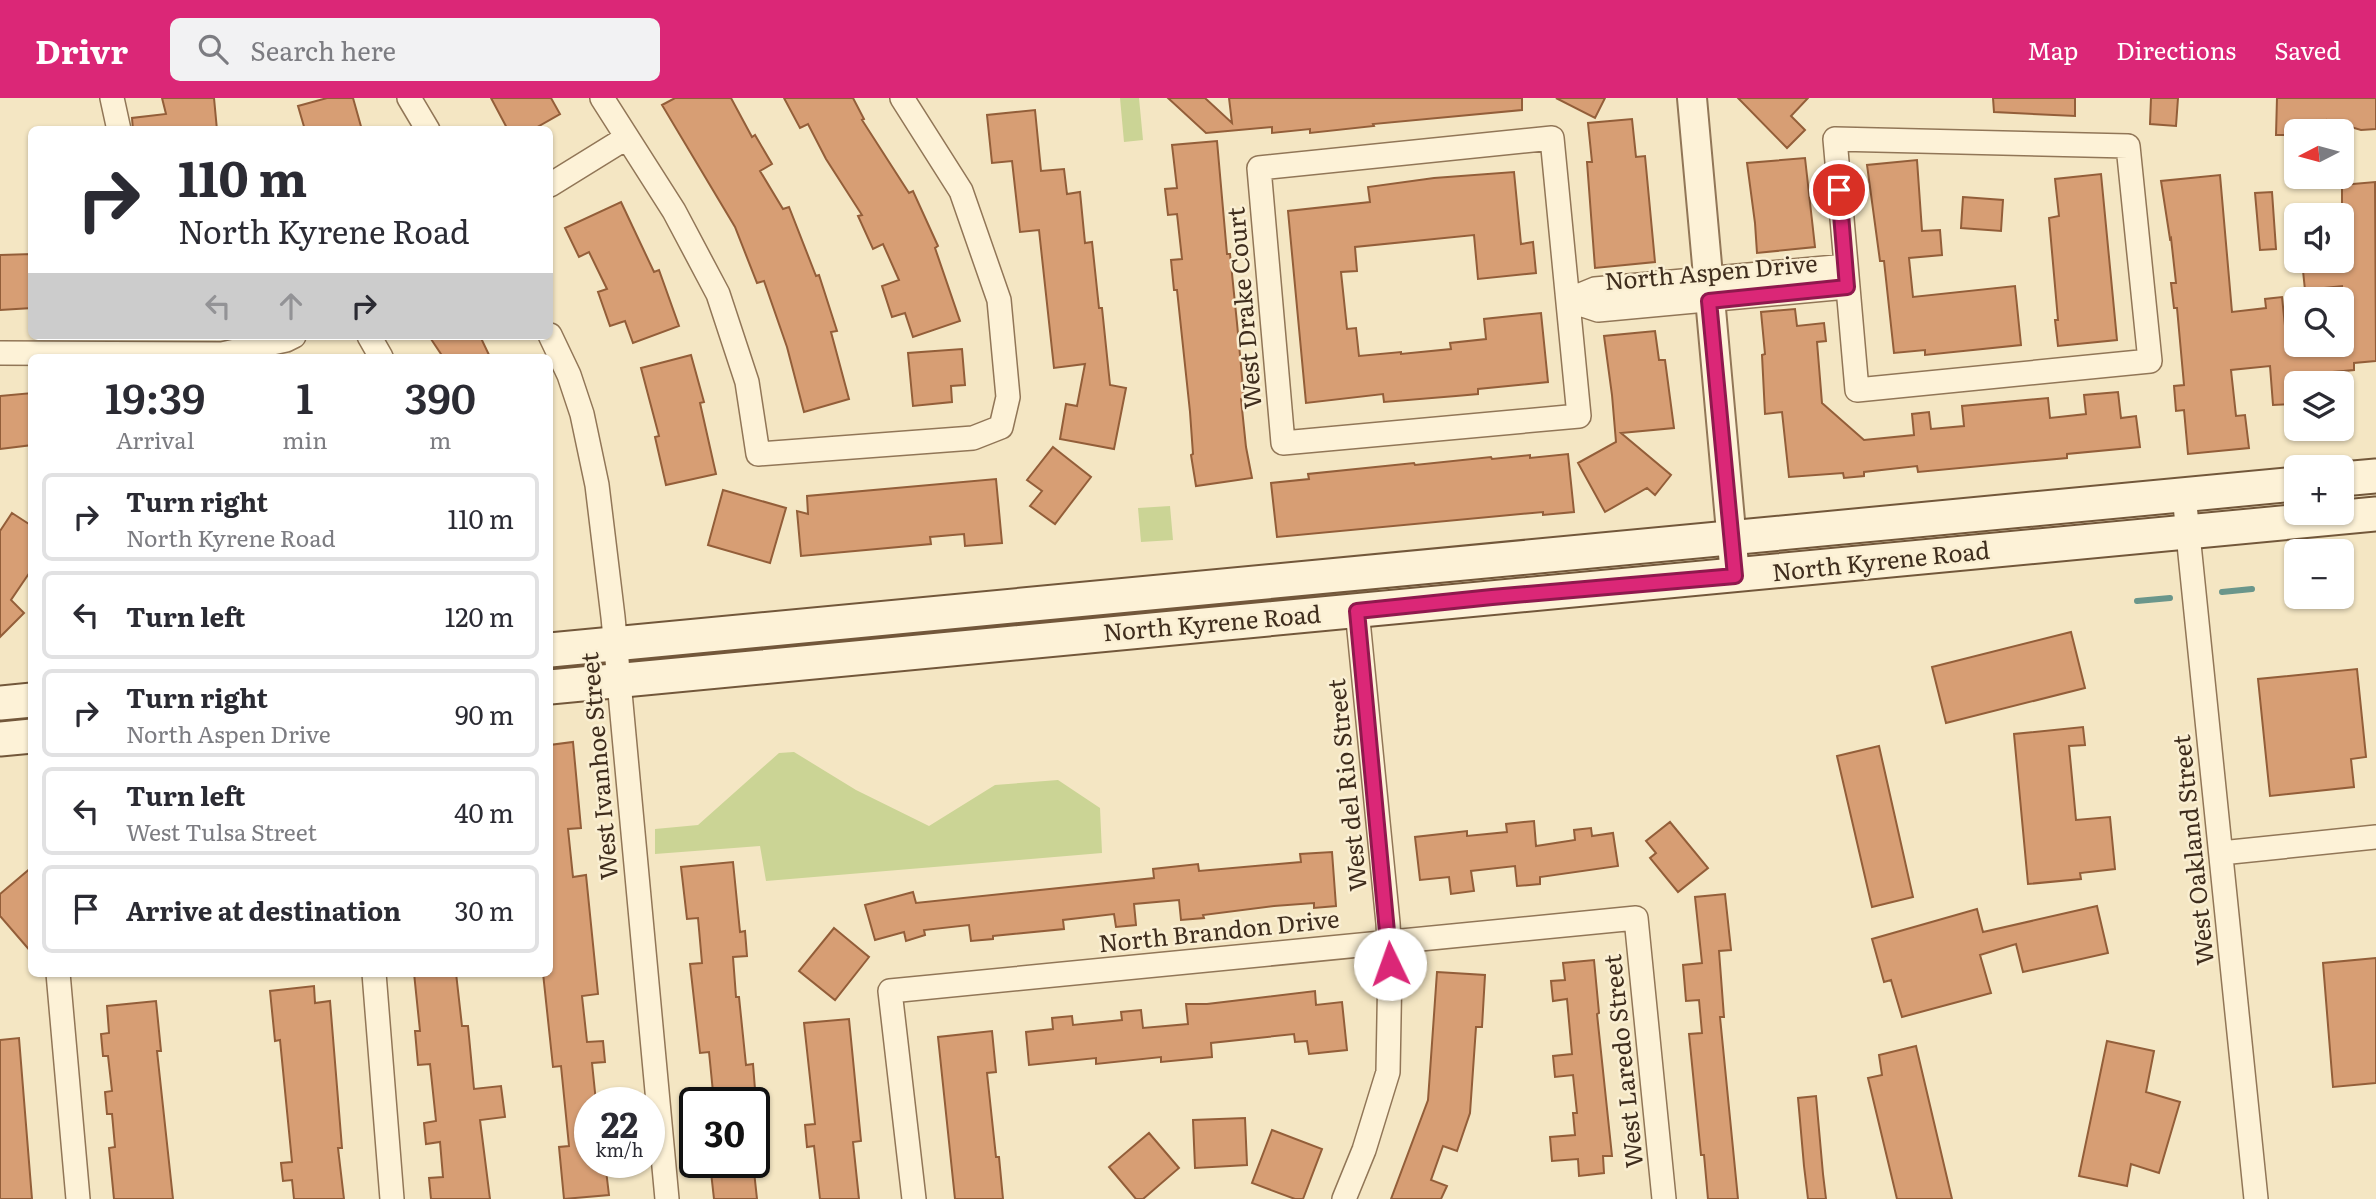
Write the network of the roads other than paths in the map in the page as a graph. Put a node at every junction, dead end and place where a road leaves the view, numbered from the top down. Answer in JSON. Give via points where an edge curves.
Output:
{"nodes":[{"id":1,"x":112,"y":98,"type":"edge"},
{"id":2,"x":409,"y":98,"type":"edge"},
{"id":3,"x":602,"y":98,"type":"edge"},
{"id":4,"x":902,"y":98,"type":"edge"},
{"id":5,"x":1692,"y":98,"type":"edge"},
{"id":6,"x":118,"y":126,"type":"edge"},
{"id":7,"x":426,"y":126,"type":"edge"},
{"id":8,"x":626,"y":138,"type":"junction"},
{"id":9,"x":553,"y":183,"type":"edge"},
{"id":10,"x":1847,"y":276,"type":"junction"},
{"id":11,"x":1708,"y":290,"type":"junction"},
{"id":12,"x":1568,"y":300,"type":"junction"},
{"id":13,"x":286,"y":340,"type":"edge"},
{"id":14,"x":552,"y":340,"type":"edge"},
{"id":15,"x":122,"y":349,"type":"edge"},
{"id":16,"x":0,"y":353,"type":"edge"},
{"id":17,"x":222,"y":354,"type":"edge"},
{"id":18,"x":222,"y":354,"type":"edge"},
{"id":19,"x":2376,"y":476,"type":"edge"},
{"id":20,"x":2354,"y":478,"type":"edge"},
{"id":21,"x":2284,"y":485,"type":"edge"},
{"id":22,"x":2184,"y":495,"type":"junction"},
{"id":23,"x":2376,"y":513,"type":"edge"},
{"id":24,"x":2188,"y":533,"type":"junction"},
{"id":25,"x":1732,"y":539,"type":"junction"},
{"id":26,"x":1735,"y":576,"type":"junction"},
{"id":27,"x":1357,"y":611,"type":"junction"},
{"id":28,"x":615,"y":643,"type":"junction"},
{"id":29,"x":553,"y":650,"type":"edge"},
{"id":30,"x":618,"y":680,"type":"junction"},
{"id":31,"x":553,"y":687,"type":"edge"},
{"id":32,"x":28,"y":700,"type":"edge"},
{"id":33,"x":0,"y":703,"type":"edge"},
{"id":34,"x":28,"y":736,"type":"edge"},
{"id":35,"x":0,"y":738,"type":"edge"},
{"id":36,"x":2376,"y":837,"type":"edge"},
{"id":37,"x":2221,"y":853,"type":"junction"},
{"id":38,"x":1636,"y":918,"type":"joint"},
{"id":39,"x":1389,"y":942,"type":"junction"},
{"id":40,"x":58,"y":977,"type":"edge"},
{"id":41,"x":373,"y":977,"type":"edge"},
{"id":42,"x":78,"y":1199,"type":"edge"},
{"id":43,"x":392,"y":1199,"type":"edge"},
{"id":44,"x":667,"y":1199,"type":"edge"},
{"id":45,"x":914,"y":1199,"type":"edge"},
{"id":46,"x":1344,"y":1199,"type":"edge"},
{"id":47,"x":1664,"y":1199,"type":"edge"},
{"id":48,"x":2256,"y":1199,"type":"edge"}],
"edges":[{"from":1,"to":6,"type":"street"},
{"from":2,"to":7,"type":"street"},
{"from":3,"to":8,"type":"street"},
{"from":4,"to":8,"type":"street","via":[[961,191],[999,300],[1008,397],[1001,427],[973,438],[758,454],[747,382],[718,294],[674,211]]},
{"from":5,"to":11,"type":"street"},
{"from":8,"to":9,"type":"street"},
{"from":10,"to":10,"type":"street","via":[[1857,390],[2151,360],[2128,146],[1835,139]]},
{"from":10,"to":11,"type":"street","name":"North Aspen Drive"},
{"from":11,"to":12,"type":"street","name":"North Aspen Drive","via":[[1595,289]]},
{"from":11,"to":25,"type":"street"},
{"from":12,"to":12,"type":"street","name":"West Drake Court","via":[[1579,416],[1283,443],[1259,168],[1552,138]]},
{"from":13,"to":17,"type":"street"},
{"from":14,"to":28,"type":"street","name":"West Ivanhoe Street","via":[[582,414],[597,485]]},
{"from":15,"to":16,"type":"street"},
{"from":15,"to":18,"type":"street"},
{"from":19,"to":20,"type":"main road"},
{"from":21,"to":22,"type":"main road","name":"North Kyrene Road"},
{"from":22,"to":24,"type":"street","name":"West Oakland Street"},
{"from":22,"to":25,"type":"main road","name":"North Kyrene Road"},
{"from":23,"to":24,"type":"main road","name":"North Kyrene Road"},
{"from":24,"to":26,"type":"main road","name":"North Kyrene Road"},
{"from":24,"to":37,"type":"street","name":"West Oakland Street"},
{"from":25,"to":26,"type":"street"},
{"from":25,"to":28,"type":"main road","name":"North Kyrene Road"},
{"from":26,"to":27,"type":"main road","name":"North Kyrene Road"},
{"from":27,"to":30,"type":"main road","name":"North Kyrene Road"},
{"from":27,"to":39,"type":"street","name":"West del Rio Street"},
{"from":28,"to":29,"type":"main road","name":"North Kyrene Road"},
{"from":28,"to":30,"type":"street","name":"West Ivanhoe Street"},
{"from":30,"to":31,"type":"main road","name":"North Kyrene Road"},
{"from":30,"to":44,"type":"street","name":"West Ivanhoe Street"},
{"from":32,"to":33,"type":"main road"},
{"from":34,"to":35,"type":"main road"},
{"from":36,"to":37,"type":"street"},
{"from":37,"to":48,"type":"street","name":"West Oakland Street"},
{"from":38,"to":39,"type":"street","name":"North Brandon Drive"},
{"from":38,"to":47,"type":"street","name":"West Laredo Street"},
{"from":39,"to":45,"type":"street","name":"North Brandon Drive","via":[[890,991]]},
{"from":39,"to":46,"type":"street","name":"West del Rio Street","via":[[1388,1072]]},
{"from":40,"to":42,"type":"street"},
{"from":41,"to":43,"type":"street"}]}
